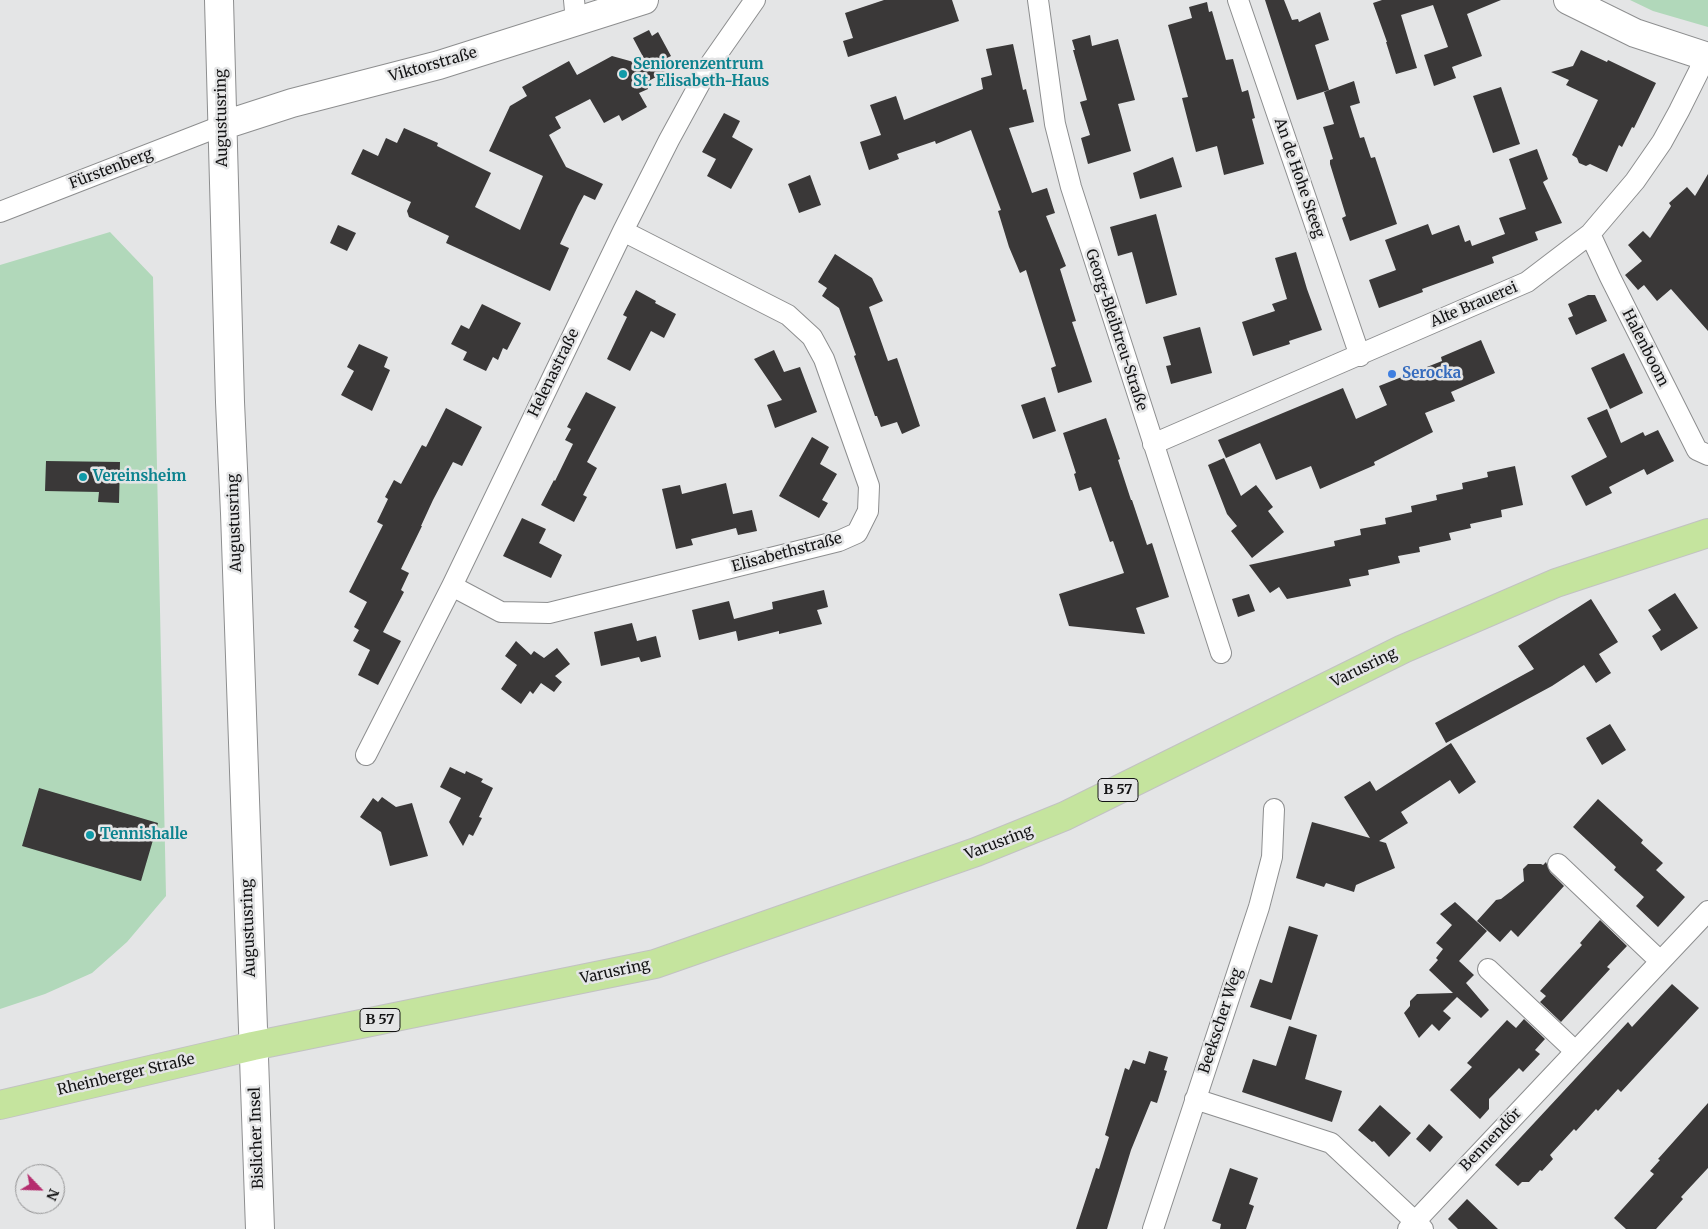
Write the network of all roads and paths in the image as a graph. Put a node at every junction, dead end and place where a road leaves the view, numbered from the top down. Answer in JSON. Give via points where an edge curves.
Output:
{"nodes":[{"id":1,"x":219,"y":0,"type":"edge"},
{"id":2,"x":644,"y":0,"type":"edge"},
{"id":3,"x":756,"y":0,"type":"edge"},
{"id":4,"x":1038,"y":0,"type":"edge"},
{"id":5,"x":1238,"y":0,"type":"edge"},
{"id":6,"x":1568,"y":0,"type":"edge"},
{"id":7,"x":575,"y":11,"type":"edge"},
{"id":8,"x":1706,"y":56,"type":"edge"},
{"id":9,"x":221,"y":126,"type":"junction"},
{"id":10,"x":0,"y":212,"type":"edge"},
{"id":11,"x":623,"y":231,"type":"junction"},
{"id":12,"x":1590,"y":234,"type":"junction"},
{"id":13,"x":1360,"y":356,"type":"junction"},
{"id":14,"x":1153,"y":444,"type":"junction"},
{"id":15,"x":1708,"y":455,"type":"edge"},
{"id":16,"x":1708,"y":533,"type":"edge"},
{"id":17,"x":452,"y":586,"type":"junction"},
{"id":18,"x":1221,"y":653,"type":"dead end"},
{"id":19,"x":366,"y":755,"type":"dead end"},
{"id":20,"x":1274,"y":809,"type":"dead end"},
{"id":21,"x":1558,"y":864,"type":"dead end"},
{"id":22,"x":1708,"y":911,"type":"edge"},
{"id":23,"x":1660,"y":961,"type":"junction"},
{"id":24,"x":1488,"y":969,"type":"dead end"},
{"id":25,"x":253,"y":1046,"type":"junction"},
{"id":26,"x":1575,"y":1051,"type":"junction"},
{"id":27,"x":1195,"y":1100,"type":"junction"},
{"id":28,"x":0,"y":1105,"type":"edge"},
{"id":29,"x":1415,"y":1226,"type":"edge"},
{"id":30,"x":260,"y":1229,"type":"edge"},
{"id":31,"x":1153,"y":1229,"type":"edge"}],
"edges":[{"from":1,"to":9,"type":"main road","name":"Augustusring"},
{"from":2,"to":7,"type":"main road","name":"Viktorstraße"},
{"from":3,"to":11,"type":"street","name":"Helenastraße","via":[[711,64]]},
{"from":4,"to":14,"type":"street","name":"Georg-Bleibtreu-Straße","via":[[1055,124],[1071,187]]},
{"from":5,"to":13,"type":"street","name":"An de Hohe Steeg"},
{"from":6,"to":8,"type":"main road","via":[[1635,33]]},
{"from":7,"to":9,"type":"main road","name":"Viktorstraße","via":[[439,65],[292,103]]},
{"from":8,"to":12,"type":"street","name":"Alte Brauerei","via":[[1662,142],[1635,181]]},
{"from":9,"to":10,"type":"street","name":"Fürstenberg"},
{"from":9,"to":25,"type":"main road","name":"Augustusring"},
{"from":11,"to":17,"type":"street","name":"Helenastraße"},
{"from":11,"to":17,"type":"street","name":"Elisabethstraße","via":[[788,315],[812,337],[824,359],[869,486],[868,511],[857,533],[839,541],[549,613],[502,612]]},
{"from":12,"to":13,"type":"street","name":"Alte Brauerei","via":[[1527,282]]},
{"from":12,"to":15,"type":"street","name":"Halenboom","via":[[1697,450]]},
{"from":13,"to":14,"type":"street","name":"Alte Brauerei"},
{"from":14,"to":18,"type":"street","name":"Georg-Bleibtreu-Straße"},
{"from":16,"to":25,"type":"main road","name":"Varusring","number":"B 57","via":[[1556,583],[1430,637],[1065,816],[976,852],[655,964]]},
{"from":17,"to":19,"type":"street","name":"Helenastraße"},
{"from":20,"to":27,"type":"street","name":"Beekscher Weg","via":[[1272,857],[1259,907]]},
{"from":21,"to":23,"type":"street"},
{"from":22,"to":23,"type":"street","name":"Bennendör"},
{"from":23,"to":26,"type":"street","name":"Bennendör"},
{"from":24,"to":26,"type":"street"},
{"from":25,"to":28,"type":"main road","name":"Rheinberger Straße","number":"B 57"},
{"from":25,"to":30,"type":"main road","name":"Bislicher Insel"},
{"from":26,"to":29,"type":"street","name":"Bennendör"},
{"from":27,"to":29,"type":"street","via":[[1331,1143]]},
{"from":27,"to":31,"type":"street","name":"Beekscher Weg"}]}
